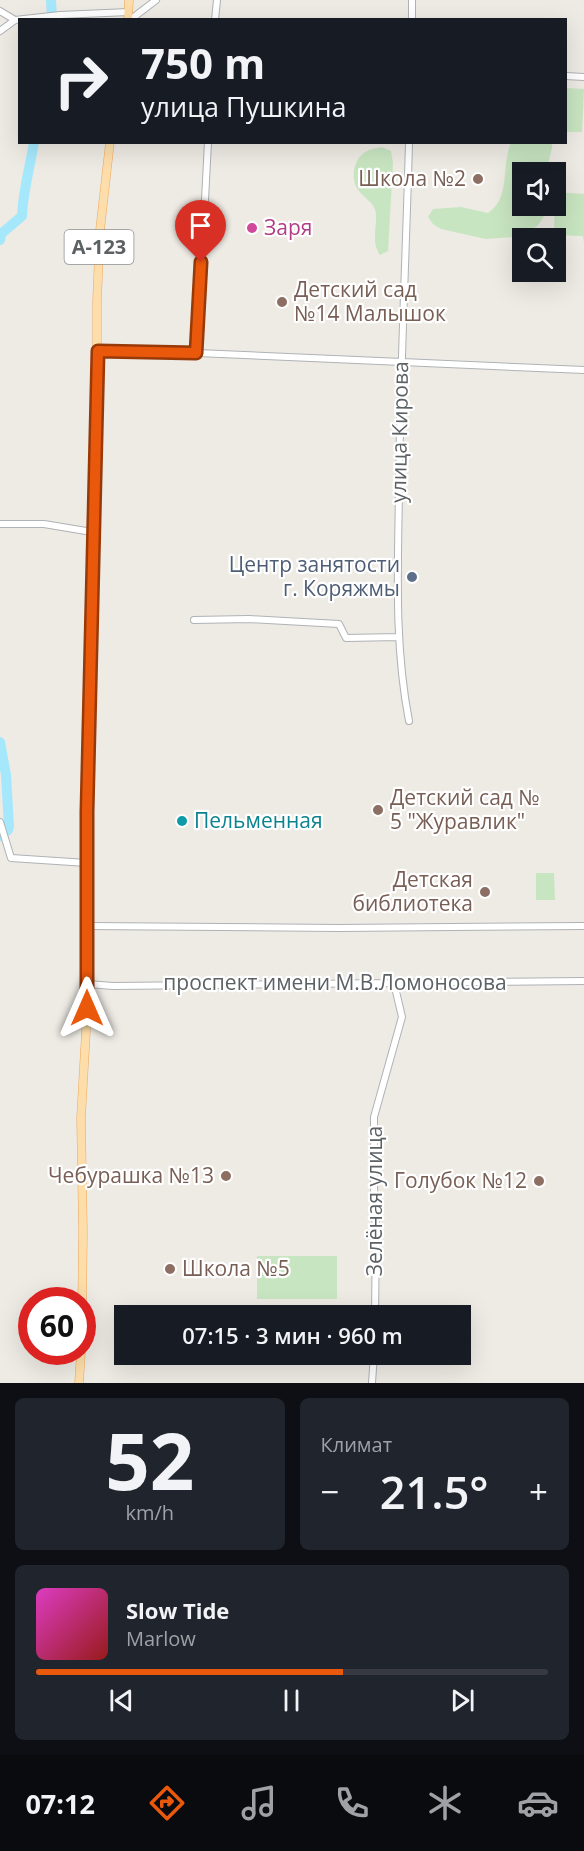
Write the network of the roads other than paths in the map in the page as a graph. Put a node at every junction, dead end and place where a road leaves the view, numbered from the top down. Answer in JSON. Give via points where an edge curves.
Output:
{"nodes":[{"id":1,"x":129,"y":0,"type":"edge"},
{"id":2,"x":156,"y":0,"type":"edge"},
{"id":3,"x":216,"y":0,"type":"edge"},
{"id":4,"x":412,"y":0,"type":"edge"},
{"id":5,"x":0,"y":11,"type":"edge"},
{"id":6,"x":129,"y":17,"type":"edge"},
{"id":7,"x":29,"y":18,"type":"edge"},
{"id":8,"x":215,"y":18,"type":"edge"},
{"id":9,"x":412,"y":18,"type":"edge"},
{"id":10,"x":15,"y":20,"type":"junction"},
{"id":11,"x":18,"y":20,"type":"edge"},
{"id":12,"x":0,"y":31,"type":"edge"},
{"id":13,"x":567,"y":76,"type":"edge"},
{"id":14,"x":584,"y":77,"type":"edge"},
{"id":15,"x":110,"y":144,"type":"edge"},
{"id":16,"x":208,"y":144,"type":"edge"},
{"id":17,"x":409,"y":144,"type":"edge"},
{"id":18,"x":98,"y":351,"type":"junction"},
{"id":19,"x":196,"y":353,"type":"junction"},
{"id":20,"x":401,"y":362,"type":"junction"},
{"id":21,"x":584,"y":370,"type":"edge"},
{"id":22,"x":0,"y":524,"type":"edge"},
{"id":23,"x":93,"y":531,"type":"junction"},
{"id":24,"x":194,"y":620,"type":"dead end"},
{"id":25,"x":398,"y":637,"type":"junction"},
{"id":26,"x":409,"y":721,"type":"dead end"},
{"id":27,"x":0,"y":822,"type":"edge"},
{"id":28,"x":87,"y":863,"type":"junction"},
{"id":29,"x":87,"y":926,"type":"junction"},
{"id":30,"x":584,"y":926,"type":"edge"},
{"id":31,"x":584,"y":981,"type":"edge"},
{"id":32,"x":394,"y":983,"type":"junction"},
{"id":33,"x":87,"y":984,"type":"junction"},
{"id":34,"x":82,"y":1287,"type":"edge"},
{"id":35,"x":375,"y":1305,"type":"edge"},
{"id":36,"x":80,"y":1365,"type":"edge"},
{"id":37,"x":373,"y":1365,"type":"edge"},
{"id":38,"x":79,"y":1383,"type":"edge"},
{"id":39,"x":372,"y":1383,"type":"edge"}],
"edges":[{"from":1,"to":6,"type":"main road"},
{"from":2,"to":6,"type":"street"},
{"from":3,"to":8,"type":"street"},
{"from":4,"to":9,"type":"street"},
{"from":5,"to":10,"type":"street"},
{"from":6,"to":7,"type":"street"},
{"from":10,"to":11,"type":"street"},
{"from":10,"to":12,"type":"street"},
{"from":13,"to":14,"type":"street"},
{"from":15,"to":18,"type":"main road","number":"А-123","via":[[98,261]]},
{"from":16,"to":19,"type":"street"},
{"from":17,"to":20,"type":"street","name":"улица Кирова"},
{"from":18,"to":19,"type":"street"},
{"from":18,"to":23,"type":"main road","number":"А-123"},
{"from":19,"to":20,"type":"street"},
{"from":20,"to":21,"type":"street"},
{"from":20,"to":25,"type":"street","name":"улица Кирова"},
{"from":22,"to":23,"type":"street","via":[[44,524]]},
{"from":23,"to":28,"type":"main road","number":"А-123"},
{"from":24,"to":25,"type":"street","via":[[339,624],[346,638]]},
{"from":25,"to":26,"type":"street","name":"улица Кирова"},
{"from":27,"to":28,"type":"street","via":[[11,858]]},
{"from":28,"to":29,"type":"main road","number":"А-123"},
{"from":29,"to":30,"type":"street"},
{"from":29,"to":33,"type":"main road","number":"А-123"},
{"from":31,"to":32,"type":"street","name":"проспект имени М.В.Ломоносова"},
{"from":32,"to":33,"type":"street","name":"проспект имени М.В.Ломоносова"},
{"from":32,"to":35,"type":"street","name":"Зелёная улица","via":[[402,1017],[374,1117]]},
{"from":33,"to":34,"type":"main road","number":"А-123","via":[[81,1125]]},
{"from":36,"to":38,"type":"main road"},
{"from":37,"to":39,"type":"street"}]}
